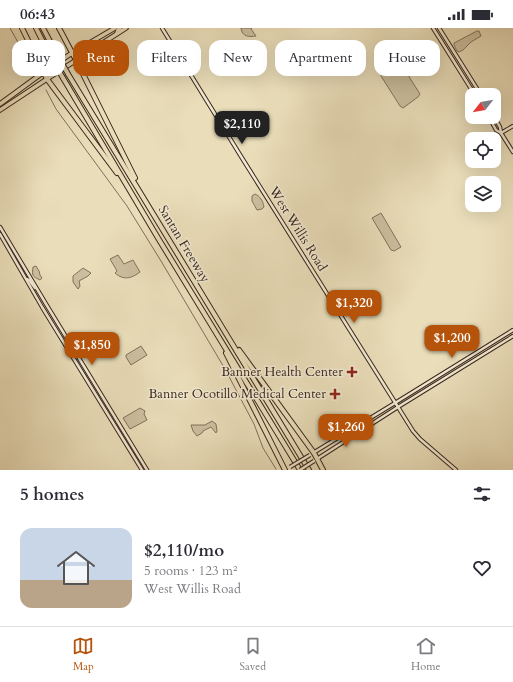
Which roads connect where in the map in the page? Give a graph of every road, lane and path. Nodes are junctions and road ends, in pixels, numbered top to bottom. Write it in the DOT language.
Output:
graph roads {
  1 [pos="22,28"];
  2 [pos="36,28"];
  3 [pos="43,28"];
  4 [pos="59,28"];
  5 [pos="115,28"];
  6 [pos="120,28"];
  7 [pos="126,28"];
  8 [pos="162,28"];
  9 [pos="433,28"];
  10 [pos="439,28"];
  11 [pos="117,33"];
  12 [pos="28,40"];
  13 [pos="106,40"];
  14 [pos="72,53"];
  15 [pos="65,58"];
  16 [pos="73,62"];
  17 [pos="38,76"];
  18 [pos="46,76"];
  19 [pos="84,76"];
  20 [pos="47,79"];
  21 [pos="472,88"];
  22 [pos="477,88"];
  23 [pos="0,104"];
  24 [pos="0,110"];
  25 [pos="492,124"];
  26 [pos="513,126"];
  27 [pos="499,132"];
  28 [pos="501,133"];
  29 [pos="513,152"];
  30 [pos="137,200"];
  31 [pos="147,204"];
  32 [pos="0,227"];
  33 [pos="0,234"];
  34 [pos="26,279"];
  35 [pos="36,289"];
  36 [pos="204,312"];
  37 [pos="218,320"];
  38 [pos="513,330"];
  39 [pos="513,336"];
  40 [pos="395,403"];
  41 [pos="398,407"];
  42 [pos="359,425"];
  43 [pos="349,438"];
  44 [pos="326,453"];
  45 [pos="312,454"];
  46 [pos="316,460"];
  47 [pos="142,470"];
  48 [pos="147,470"];
  49 [pos="285,470"];
  50 [pos="300,470"];
  51 [pos="309,470"];
  52 [pos="324,470"];
  53 [pos="456,470"];
  1 -- 12 [label="highway"];
  2 -- 30 [label="highway, Santan Freeway, bridge"];
  3 -- 31 [label="highway, Santan Freeway, bridge"];
  4 -- 14 [label="highway"];
  5 -- 14 [label="main road"];
  6 -- 11 [label="main road"];
  7 -- 11 [label="main road"];
  8 -- 40 [label="main road, West Willis Road"];
  9 -- 21 [label="main road"];
  10 -- 22 [label="main road"];
  11 -- 13 [label="main road"];
  14 -- 15 [label="main road"];
  16 -- 20 [label="main road"];
  17 -- 23 [label="main road"];
  18 -- 20 [label="highway"];
  19 -- 31 [label="highway"];
  20 -- 24 [label="main road"];
  20 -- 30 [label="highway"];
  25 -- 27 [label="main road"];
  26 -- 28 [label="main road"];
  28 -- 29 [label="main road"];
  30 -- 36 [label="highway, Santan Freeway"];
  31 -- 37 [label="highway, Santan Freeway"];
  32 -- 35 [label="main road"];
  33 -- 34 [label="main road"];
  34 -- 35 [label="main road"];
  34 -- 47 [label="main road"];
  35 -- 48 [label="main road"];
  36 -- 49 [label="highway"];
  36 -- 50 [label="highway, Santan Freeway"];
  37 -- 45 [label="highway"];
  37 -- 51 [label="highway, Santan Freeway"];
  38 -- 40 [label="main road"];
  39 -- 41 [label="main road"];
  40 -- 41 [label="main road, West Willis Road"];
  40 -- 42 [label="main road"];
  41 -- 43 [label="main road"];
  41 -- 53 [label="main road, West Willis Road"];
  42 -- 43 [label="main road"];
  42 -- 45 [label="main road"];
  43 -- 44 [label="main road"];
  44 -- 46 [label="main road"];
  44 -- 52 [label="main road"];
  45 -- 46 [label="highway"];
  45 -- 49 [label="main road, bridge"];
  46 -- 50 [label="main road, bridge"];
  46 -- 52 [label="highway"];
}
